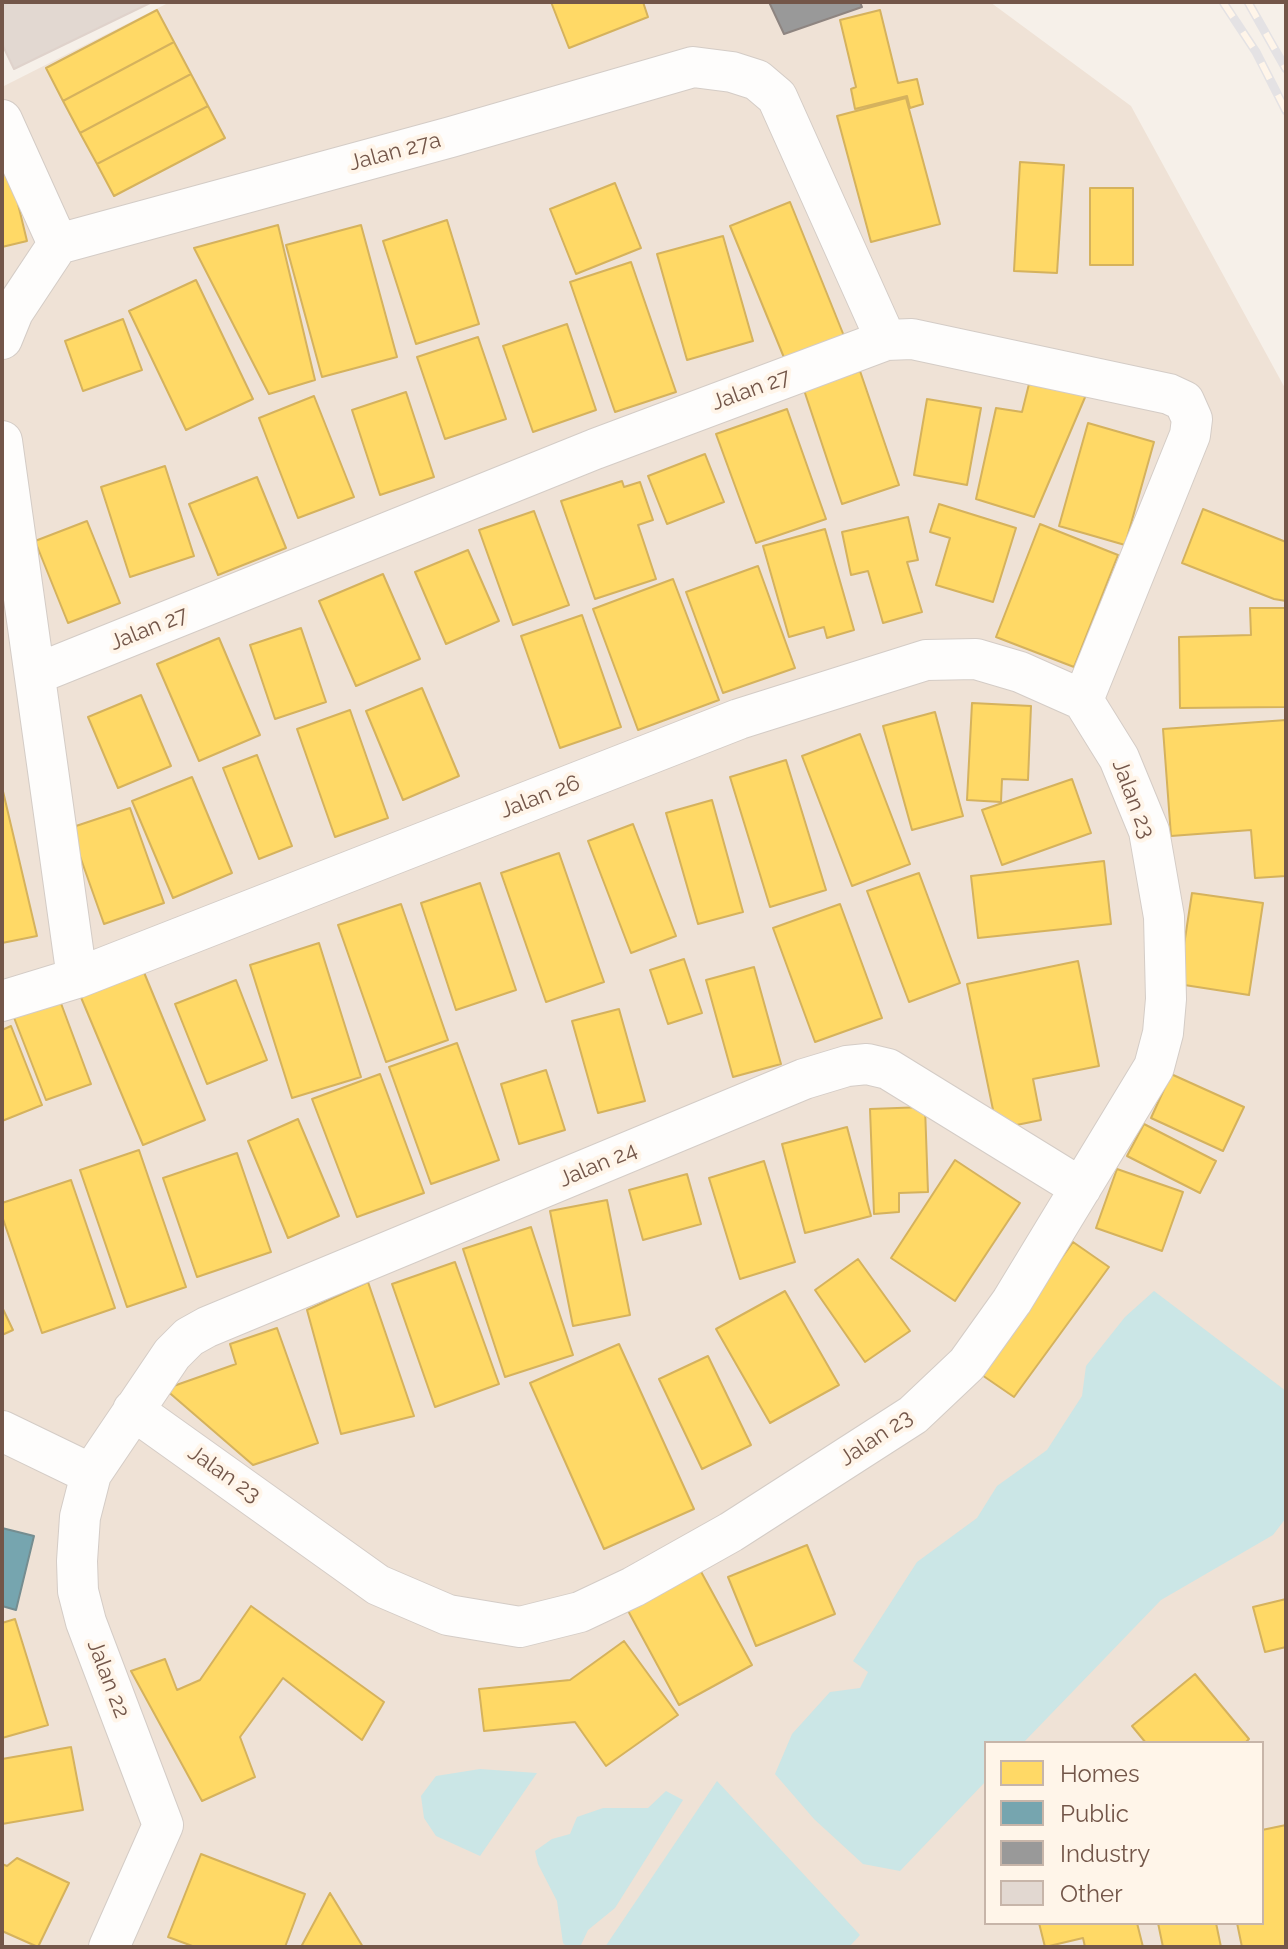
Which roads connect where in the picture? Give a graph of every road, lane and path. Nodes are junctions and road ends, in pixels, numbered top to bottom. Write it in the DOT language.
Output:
graph roads {
  1 [pos="2,120"];
  2 [pos="58,244"];
  3 [pos="2,339"];
  4 [pos="886,340"];
  5 [pos="2,441"];
  6 [pos="36,674"];
  7 [pos="1083,700"];
  8 [pos="77,978"];
  9 [pos="2,1001"];
  10 [pos="1081,1188"];
  11 [pos="133,1410"];
  12 [pos="2,1431"];
  13 [pos="91,1474"];
  14 [pos="109,1947"];
  1 -- 2 [label="street"];
  2 -- 3 [label="street"];
  2 -- 4 [label="street, Jalan 27a"];
  4 -- 6 [label="street, Jalan 27"];
  4 -- 7 [label="street, Jalan 27"];
  5 -- 6 [label="street"];
  6 -- 8 [label="street"];
  7 -- 8 [label="street, Jalan 26"];
  7 -- 10 [label="street, Jalan 23"];
  8 -- 9 [label="street, Jalan 26"];
  10 -- 11 [label="street, Jalan 24"];
  10 -- 11 [label="street, Jalan 23"];
  11 -- 13 [label="street, Jalan 22"];
  12 -- 13 [label="street"];
  13 -- 14 [label="street, Jalan 22"];
}
